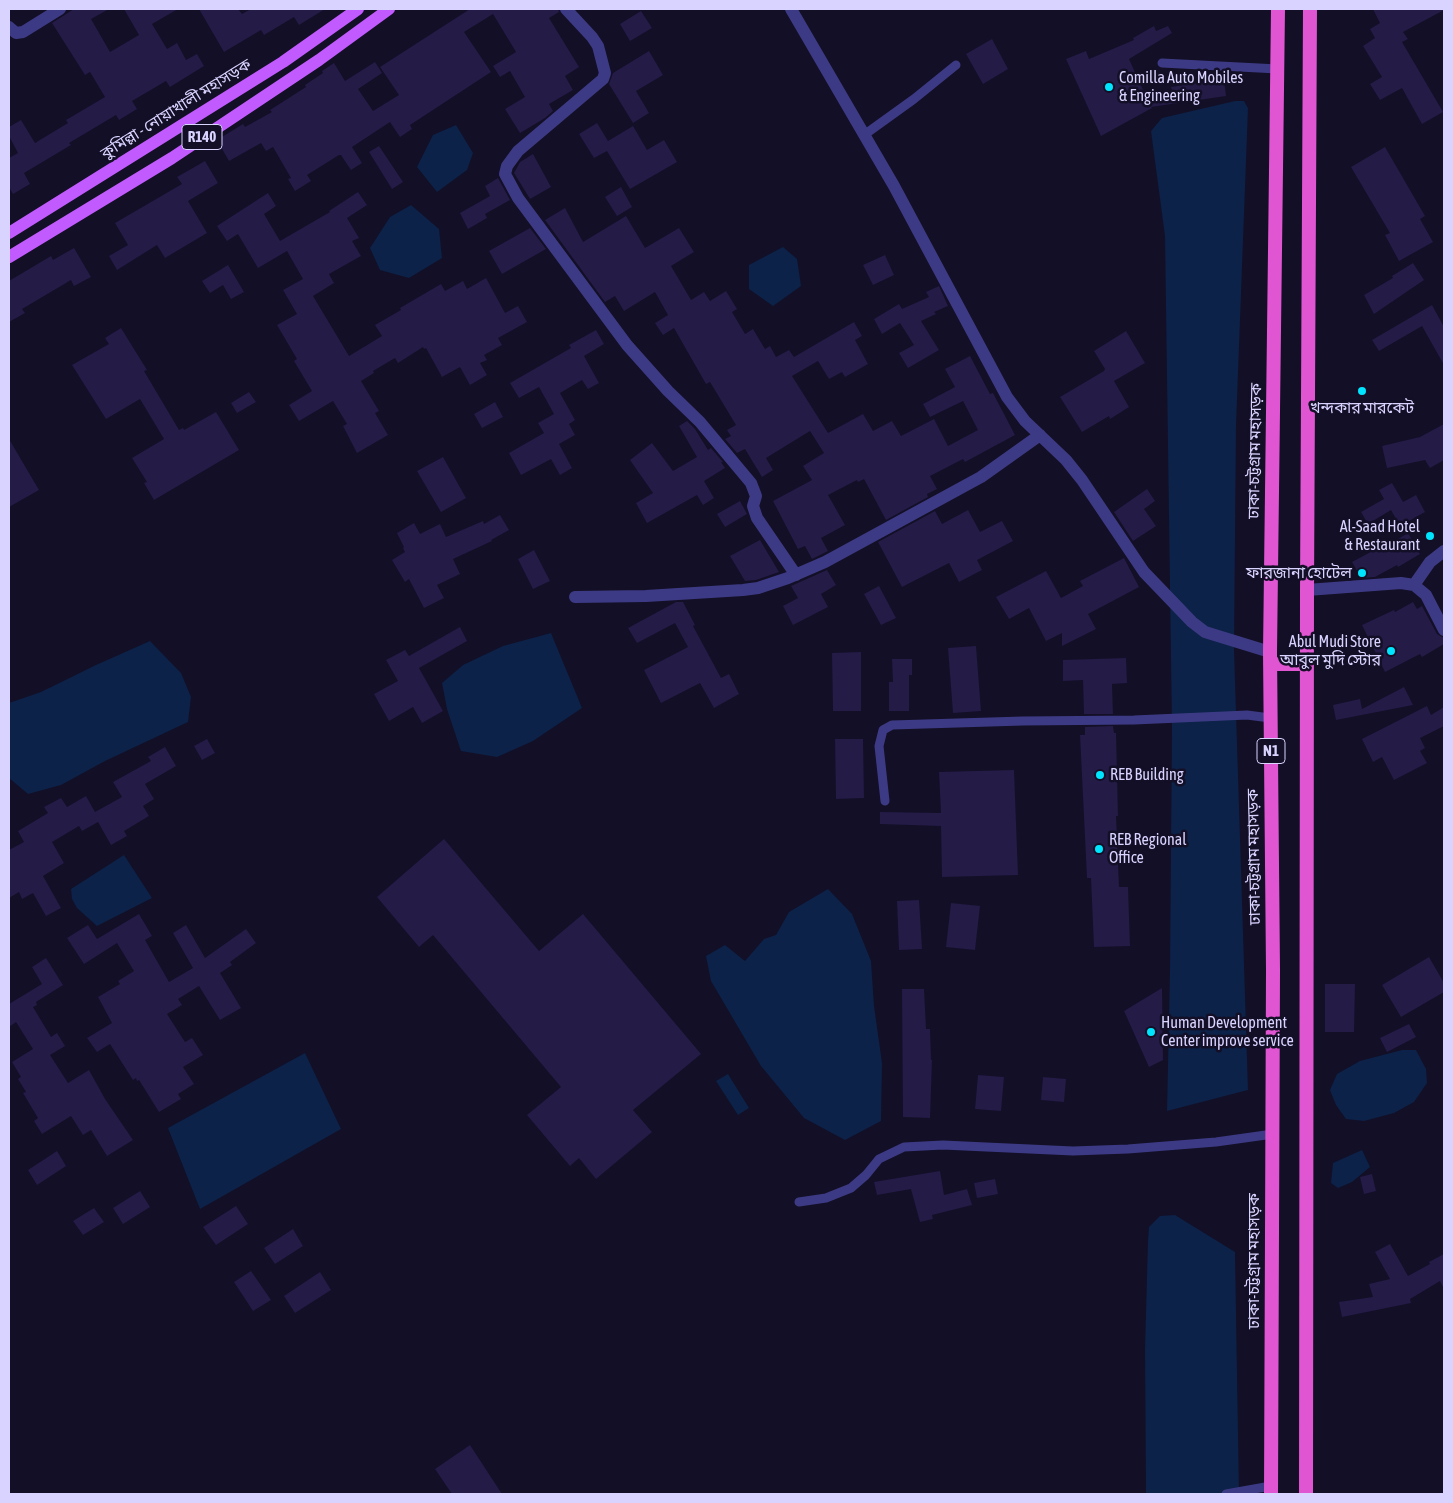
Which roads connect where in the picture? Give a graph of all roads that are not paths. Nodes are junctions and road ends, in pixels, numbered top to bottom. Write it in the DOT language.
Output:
graph roads {
  1 [pos="60,9"];
  2 [pos="358,9"];
  3 [pos="389,9"];
  4 [pos="566,9"];
  5 [pos="791,9"];
  6 [pos="1278,9"];
  7 [pos="1310,9"];
  8 [pos="9,27"];
  9 [pos="1162,63"];
  10 [pos="956,65"];
  11 [pos="1278,69"];
  12 [pos="864,135"];
  13 [pos="9,233"];
  14 [pos="9,257"];
  15 [pos="1040,435"];
  16 [pos="1444,551"];
  17 [pos="796,575"];
  18 [pos="1414,585"];
  19 [pos="1306,590"];
  20 [pos="575,597"];
  21 [pos="1444,630"];
  22 [pos="1270,658"];
  23 [pos="1306,664"];
  24 [pos="1270,718"];
  25 [pos="885,802"];
  26 [pos="1273,1134"];
  27 [pos="799,1202"];
  28 [pos="1271,1490"];
  29 [pos="1226,1494"];
  30 [pos="1306,1494"];
  1 -- 8 [label="street"];
  2 -- 13 [label="main road, কুমিল্লা - নোয়াখালী মহাসড়ক / R140"];
  3 -- 14 [label="main road, R140"];
  4 -- 17 [label="street"];
  5 -- 12 [label="street"];
  6 -- 11 [label="highway, ঢাকা-চট্টগ্রাম মহাসড়ক / N1"];
  7 -- 19 [label="highway, N1"];
  9 -- 11 [label="lane"];
  10 -- 12 [label="lane"];
  11 -- 22 [label="highway, ঢাকা-চট্টগ্রাম মহাসড়ক / N1"];
  12 -- 15 [label="street"];
  15 -- 17 [label="street"];
  15 -- 22 [label="street"];
  16 -- 18 [label="street"];
  17 -- 20 [label="street"];
  18 -- 19 [label="street"];
  18 -- 21 [label="street"];
  19 -- 23 [label="highway, N1"];
  22 -- 23 [label="highway"];
  22 -- 24 [label="highway, ঢাকা-চট্টগ্রাম মহাসড়ক / N1"];
  23 -- 30 [label="highway, N1"];
  24 -- 25 [label="lane"];
  24 -- 26 [label="highway, ঢাকা-চট্টগ্রাম মহাসড়ক / N1"];
  26 -- 27 [label="lane"];
  26 -- 28 [label="highway, ঢাকা-চট্টগ্রাম মহাসড়ক / N1"];
  28 -- 29 [label="lane"];
}
